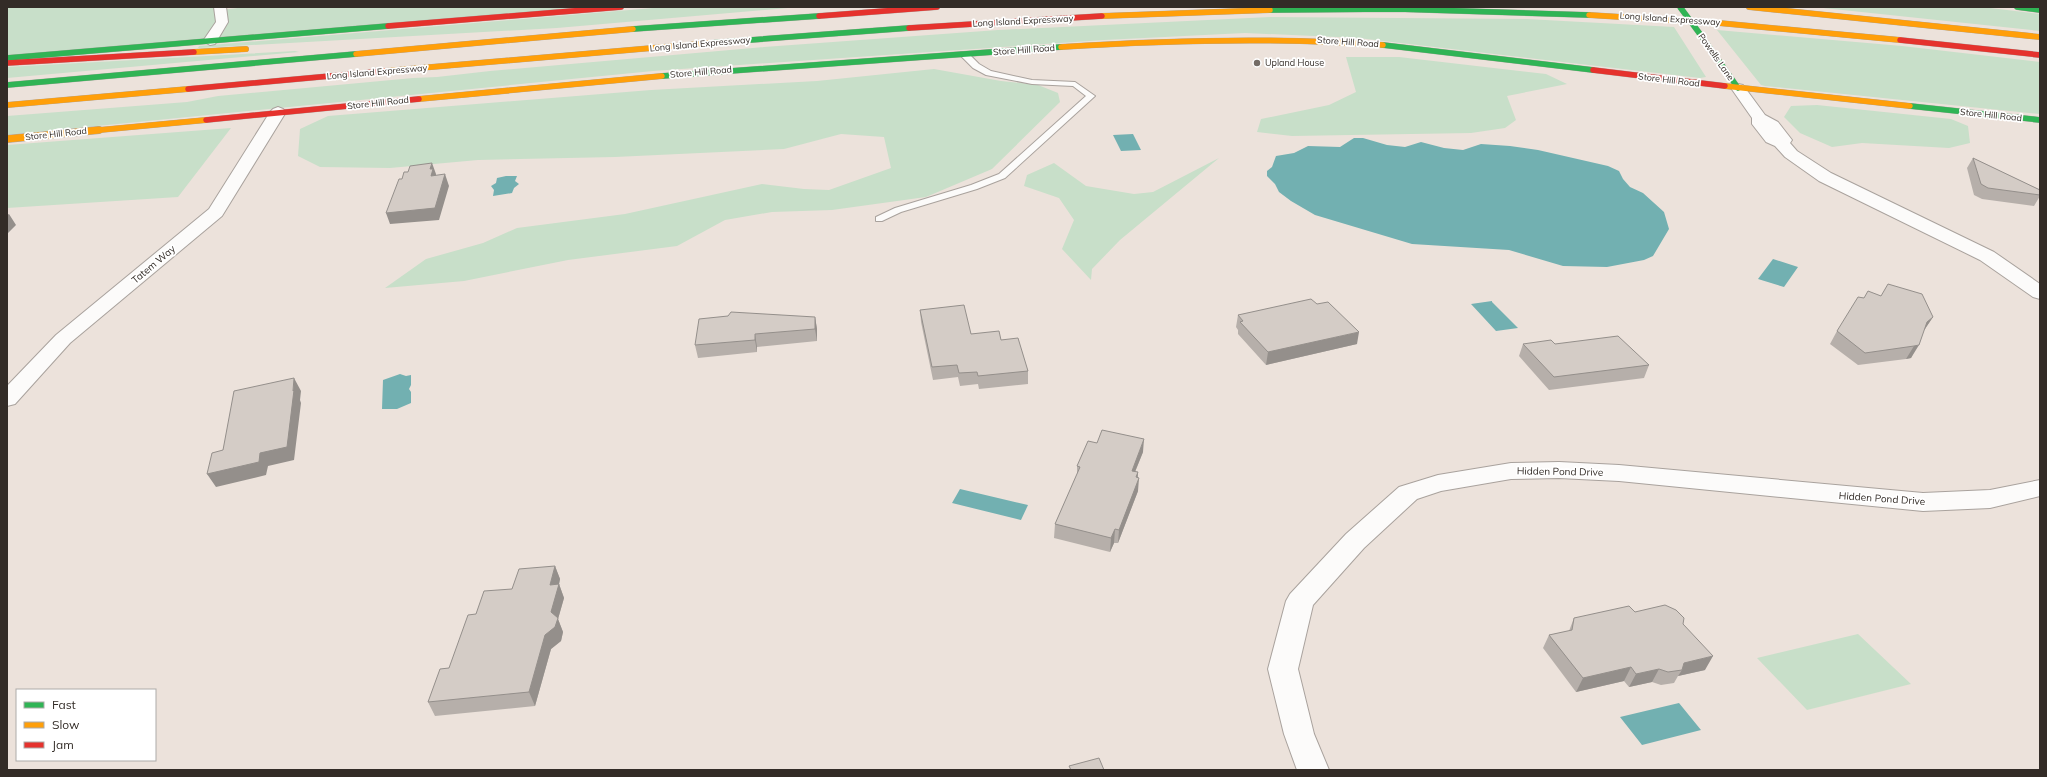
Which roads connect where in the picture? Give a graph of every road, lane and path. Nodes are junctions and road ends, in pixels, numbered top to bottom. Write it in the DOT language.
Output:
graph roads {
  1 [pos="220,7"];
  2 [pos="621,7"];
  3 [pos="937,7"];
  4 [pos="1680,7"];
  5 [pos="1749,7"];
  6 [pos="2016,7"];
  7 [pos="564,9"];
  8 [pos="2040,10"];
  9 [pos="788,18"];
  10 [pos="2040,37"];
  11 [pos="210,41"];
  12 [pos="394,41"];
  13 [pos="259,48"];
  14 [pos="964,54"];
  15 [pos="2040,55"];
  16 [pos="7,58"];
  17 [pos="7,63"];
  18 [pos="7,85"];
  19 [pos="1738,88"];
  20 [pos="7,105"];
  21 [pos="278,112"];
  22 [pos="2040,120"];
  23 [pos="7,139"];
  24 [pos="879,219"];
  25 [pos="2040,293"];
  26 [pos="7,399"];
  27 [pos="2040,488"];
  28 [pos="1313,770"];
  1 -- 11 [label="street"];
  2 -- 7 [label="main road"];
  3 -- 9 [label="main road, Long Island Expressway"];
  4 -- 19 [label="main road, Powells Lane, bridge"];
  5 -- 10 [label="main road"];
  6 -- 8 [label="main road"];
  7 -- 11 [label="main road"];
  9 -- 12 [label="main road"];
  9 -- 18 [label="main road, Long Island Expressway"];
  11 -- 16 [label="main road"];
  13 -- 17 [label="main road"];
  14 -- 19 [label="main road, Store Hill Road"];
  14 -- 21 [label="main road, Store Hill Road"];
  14 -- 24 [label="lane"];
  15 -- 20 [label="main road, Long Island Expressway"];
  19 -- 22 [label="main road, Store Hill Road"];
  19 -- 25 [label="street"];
  21 -- 23 [label="main road, Store Hill Road"];
  21 -- 26 [label="street, Tatem Way"];
  27 -- 28 [label="street, Hidden Pond Drive"];
}
